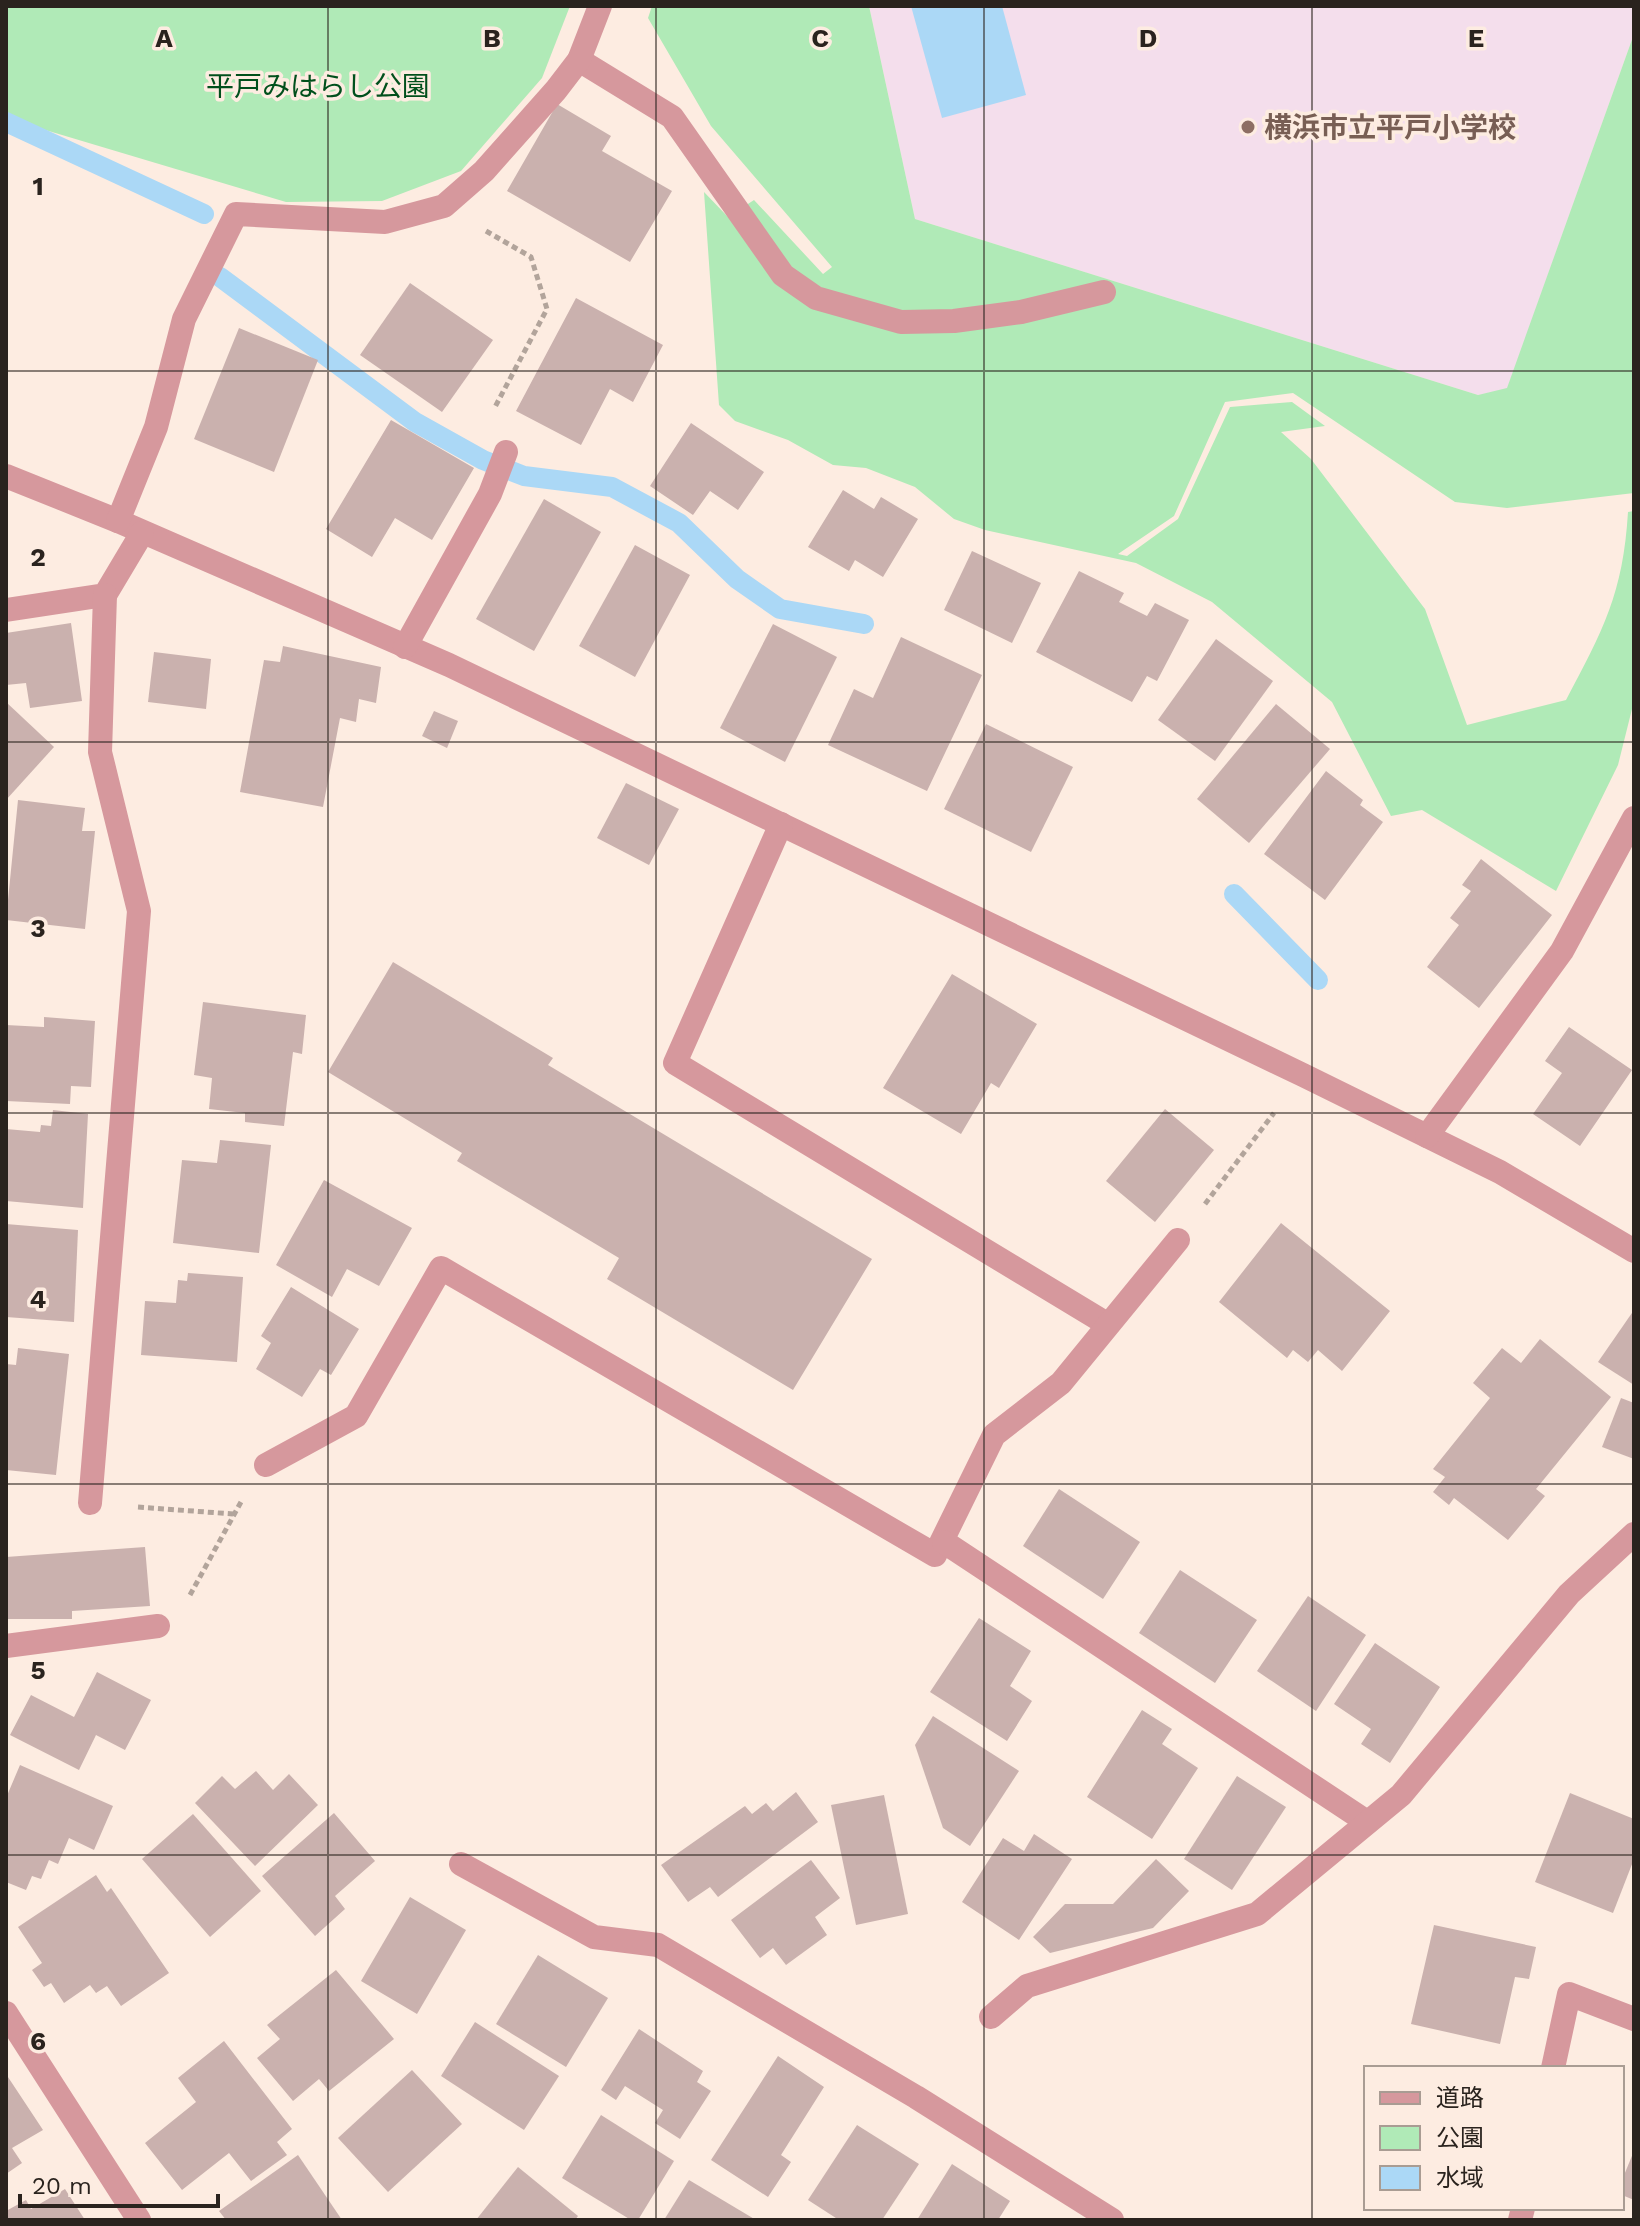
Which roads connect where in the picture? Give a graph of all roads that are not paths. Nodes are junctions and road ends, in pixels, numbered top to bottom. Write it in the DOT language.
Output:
graph roads {
  1 [pos="600,6"];
  2 [pos="579,60"];
  3 [pos="1104,292"];
  4 [pos="506,452"];
  5 [pos="6,476"];
  6 [pos="118,521"];
  7 [pos="142,533"];
  8 [pos="105,595"];
  9 [pos="6,610"];
  10 [pos="405,647"];
  11 [pos="1634,818"];
  12 [pos="781,824"];
  13 [pos="1427,1136"];
  14 [pos="1178,1240"];
  15 [pos="1634,1251"];
  16 [pos="1107,1324"];
  17 [pos="266,1465"];
  18 [pos="90,1503"];
  19 [pos="1634,1534"];
  20 [pos="944,1542"];
  21 [pos="158,1626"];
  22 [pos="6,1646"];
  23 [pos="1367,1822"];
  24 [pos="461,1864"];
  25 [pos="6,2013"];
  26 [pos="991,2017"];
  27 [pos="1634,2019"];
  28 [pos="1553,2066"];
  29 [pos="139,2220"];
  30 [pos="1112,2220"];
  1 -- 2 [label="street"];
  2 -- 3 [label="street"];
  2 -- 6 [label="street"];
  4 -- 10 [label="street"];
  5 -- 6 [label="street"];
  6 -- 7 [label="street"];
  7 -- 8 [label="street"];
  7 -- 10 [label="street"];
  8 -- 9 [label="street"];
  8 -- 18 [label="street"];
  10 -- 12 [label="street"];
  11 -- 13 [label="street"];
  12 -- 13 [label="street"];
  12 -- 16 [label="street"];
  13 -- 15 [label="street"];
  14 -- 16 [label="street"];
  16 -- 20 [label="street"];
  17 -- 20 [label="street"];
  19 -- 23 [label="street"];
  20 -- 23 [label="street"];
  21 -- 22 [label="street"];
  23 -- 26 [label="street"];
  24 -- 30 [label="street"];
  25 -- 29 [label="street"];
  27 -- 28 [label="street"];
}
